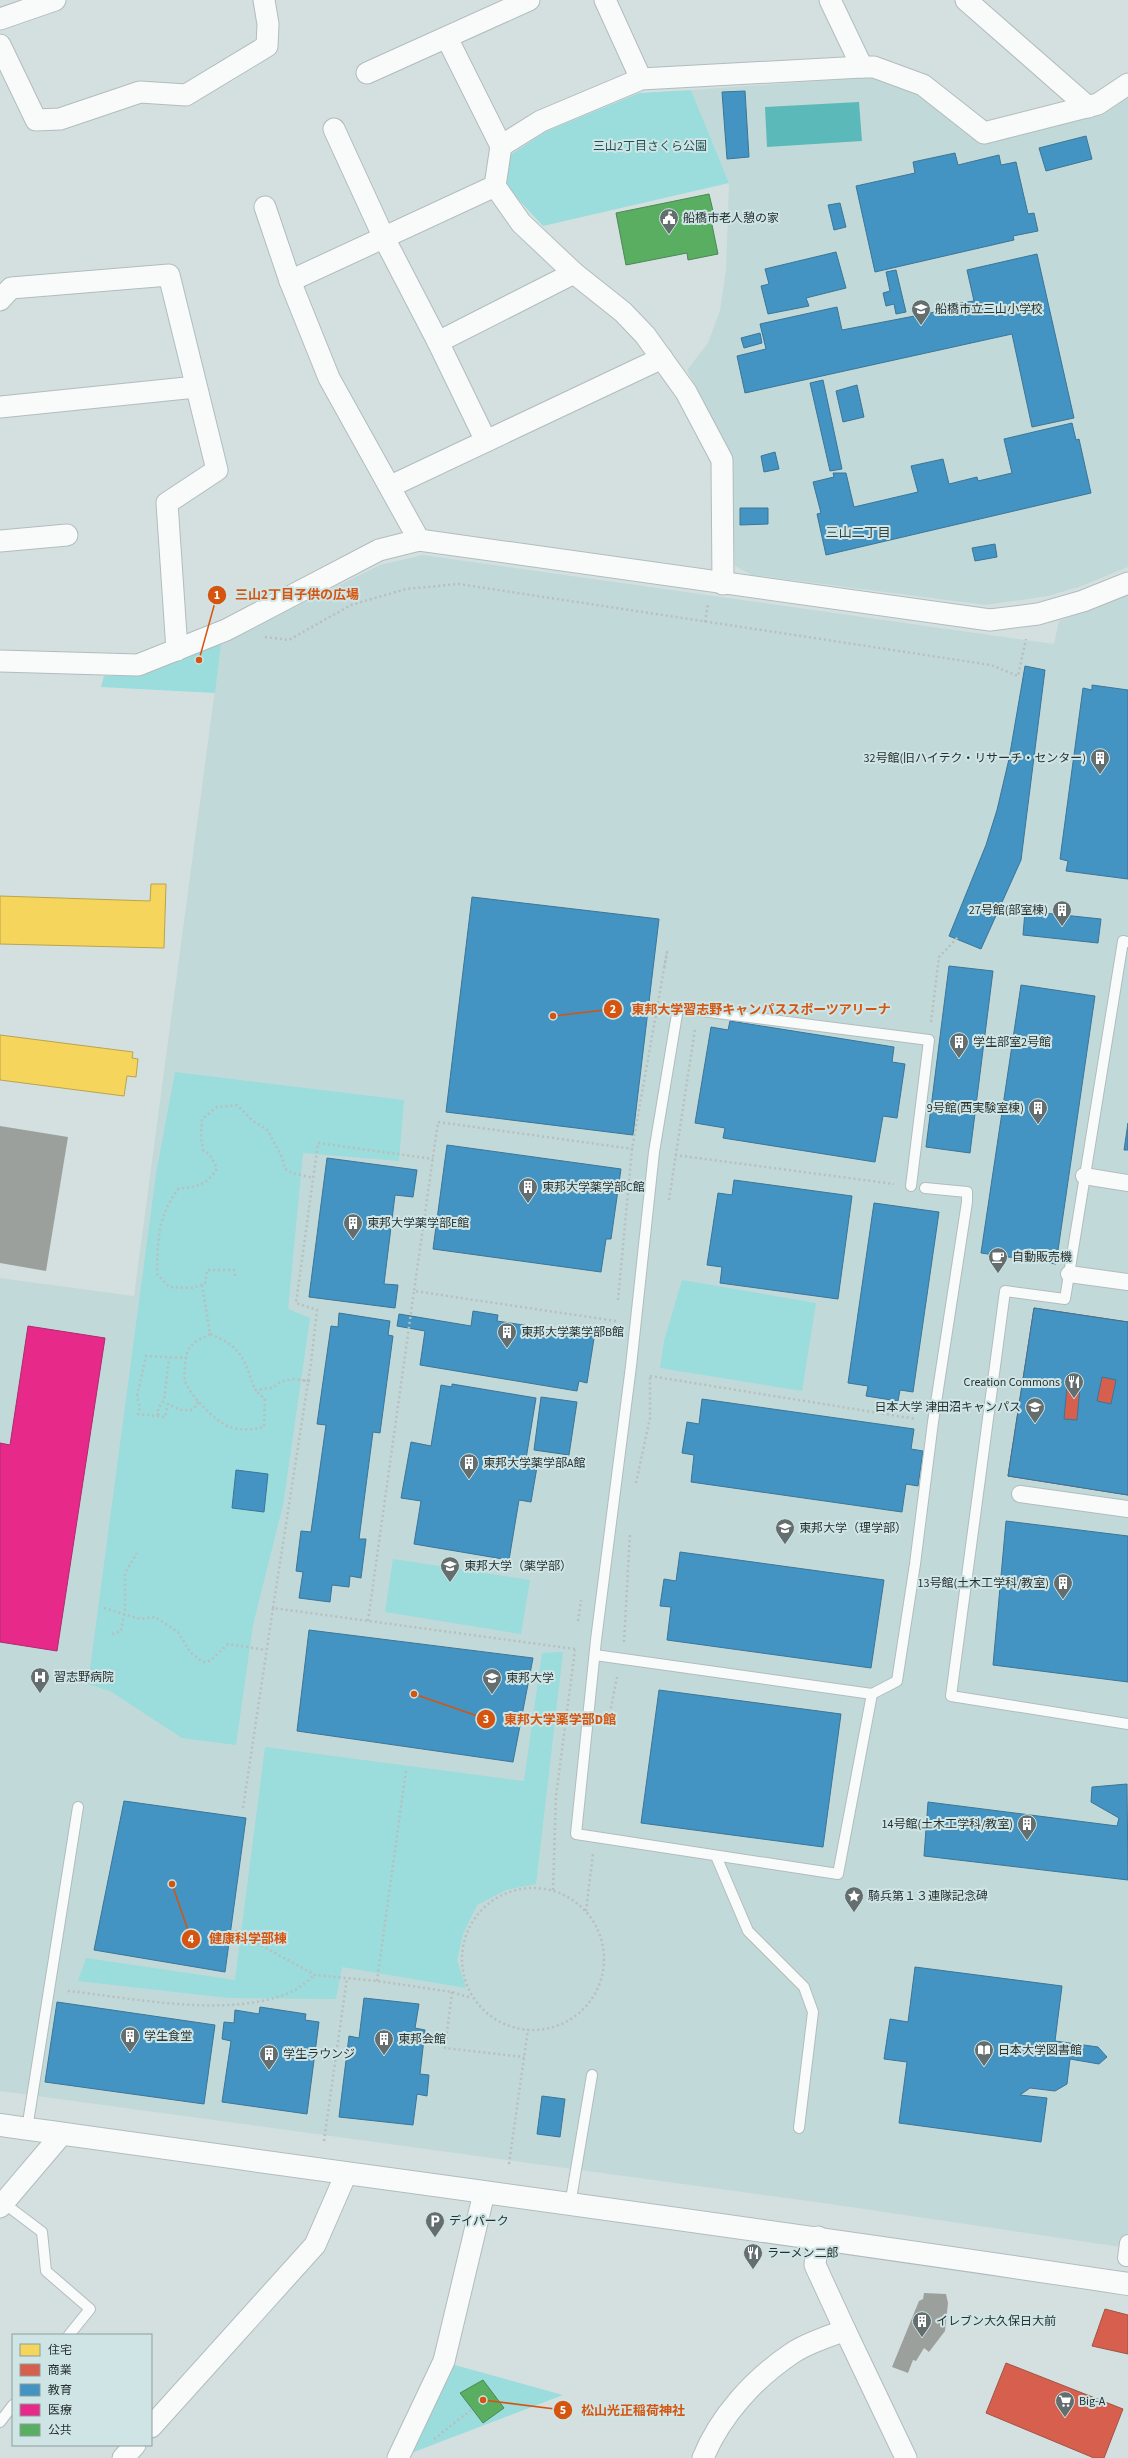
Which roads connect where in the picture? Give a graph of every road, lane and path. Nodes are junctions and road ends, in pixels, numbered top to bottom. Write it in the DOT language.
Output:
graph roads {
  1 [pos="56,0"];
  2 [pos="264,0"];
  3 [pos="528,0"];
  4 [pos="605,0"];
  5 [pos="830,0"];
  6 [pos="966,0"];
  7 [pos="0,19"];
  8 [pos="447,38"];
  9 [pos="0,45"];
  10 [pos="862,67"];
  11 [pos="367,72"];
  12 [pos="641,79"];
  13 [pos="1128,84"];
  14 [pos="1088,107"];
  15 [pos="334,129"];
  16 [pos="502,146"];
  17 [pos="495,186"];
  18 [pos="265,206"];
  19 [pos="384,238"];
  20 [pos="574,273"];
  21 [pos="290,281"];
  22 [pos="0,300"];
  23 [pos="438,342"];
  24 [pos="662,358"];
  25 [pos="196,387"];
  26 [pos="0,408"];
  27 [pos="486,441"];
  28 [pos="391,486"];
  29 [pos="67,535"];
  30 [pos="419,540"];
  31 [pos="0,541"];
  32 [pos="1128,583"];
  33 [pos="722,584"];
  34 [pos="708,603"];
  35 [pos="705,622"];
  36 [pos="1027,633"];
  37 [pos="262,637"];
  38 [pos="177,650"];
  39 [pos="0,661"];
  40 [pos="959,936"];
  41 [pos="1128,942"];
  42 [pos="698,1011"];
  43 [pos="929,1040"];
  44 [pos="654,1152"];
  45 [pos="433,1159"];
  46 [pos="1084,1176"];
  47 [pos="313,1178"];
  48 [pos="1128,1183"];
  49 [pos="911,1186"];
  50 [pos="925,1188"];
  51 [pos="668,1204"];
  52 [pos="1069,1274"];
  53 [pos="235,1276"];
  54 [pos="1128,1282"];
  55 [pos="202,1285"];
  56 [pos="414,1291"];
  57 [pos="616,1321"];
  58 [pos="210,1334"];
  59 [pos="169,1358"];
  60 [pos="187,1358"];
  61 [pos="650,1368"];
  62 [pos="650,1376"];
  63 [pos="309,1381"];
  64 [pos="255,1390"];
  65 [pos="198,1400"];
  66 [pos="158,1417"];
  67 [pos="933,1422"];
  68 [pos="634,1491"];
  69 [pos="1020,1494"];
  70 [pos="1128,1509"];
  71 [pos="630,1529"];
  72 [pos="137,1553"];
  73 [pos="104,1608"];
  74 [pos="273,1608"];
  75 [pos="368,1621"];
  76 [pos="112,1634"];
  77 [pos="624,1646"];
  78 [pos="266,1650"];
  79 [pos="575,1650"];
  80 [pos="595,1655"];
  81 [pos="619,1669"];
  82 [pos="872,1694"];
  83 [pos="1128,1724"];
  84 [pos="606,1728"];
  85 [pos="406,1770"];
  86 [pos="78,1807"];
  87 [pos="243,1808"];
  88 [pos="594,1846"];
  89 [pos="716,1856"];
  90 [pos="586,1911"];
  91 [pos="235,1931"];
  92 [pos="315,1975"];
  93 [pos="347,1978"];
  94 [pos="377,1981"];
  95 [pos="68,1991"];
  96 [pos="452,1992"];
  97 [pos="471,1998"];
  98 [pos="528,2029"];
  99 [pos="524,2057"];
  100 [pos="592,2075"];
  101 [pos="0,2125"];
  102 [pos="799,2128"];
  103 [pos="27,2129"];
  104 [pos="62,2134"];
  105 [pos="324,2141"];
  106 [pos="509,2164"];
  107 [pos="346,2174"];
  108 [pos="484,2194"];
  109 [pos="2,2205"];
  110 [pos="570,2205"];
  111 [pos="818,2237"];
  112 [pos="1128,2284"];
  113 [pos="844,2330"];
  114 [pos="70,2334"];
  115 [pos="12,2406"];
  116 [pos="472,2409"];
  117 [pos="0,2422"];
  118 [pos="152,2426"];
  119 [pos="429,2443"];
  120 [pos="133,2446"];
  121 [pos="123,2458"];
  122 [pos="398,2458"];
  123 [pos="703,2458"];
  124 [pos="906,2458"];
  1 -- 7 [label="street"];
  2 -- 9 [label="street"];
  3 -- 8 [label="street"];
  4 -- 12 [label="street"];
  5 -- 10 [label="street"];
  6 -- 14 [label="street"];
  8 -- 11 [label="street"];
  8 -- 16 [label="street"];
  10 -- 12 [label="street"];
  10 -- 14 [label="street"];
  12 -- 16 [label="street"];
  13 -- 14 [label="street"];
  15 -- 19 [label="street"];
  16 -- 17 [label="street"];
  17 -- 19 [label="street"];
  17 -- 20 [label="street"];
  18 -- 21 [label="street"];
  19 -- 21 [label="street"];
  19 -- 23 [label="street"];
  20 -- 23 [label="street"];
  20 -- 24 [label="street"];
  21 -- 28 [label="street"];
  22 -- 25 [label="street"];
  23 -- 27 [label="street"];
  24 -- 27 [label="street"];
  24 -- 33 [label="street"];
  25 -- 26 [label="street"];
  25 -- 38 [label="street"];
  27 -- 28 [label="street"];
  28 -- 30 [label="street"];
  29 -- 31 [label="street"];
  30 -- 33 [label="street"];
  30 -- 38 [label="street"];
  32 -- 33 [label="street"];
  34 -- 35 [label="path"];
  35 -- 36 [label="path"];
  35 -- 37 [label="path"];
  38 -- 39 [label="street"];
  40 -- 43 [label="path"];
  41 -- 46 [label="lane"];
  42 -- 43 [label="lane"];
  42 -- 44 [label="lane"];
  42 -- 51 [label="path"];
  43 -- 49 [label="lane"];
  44 -- 45 [label="path"];
  44 -- 49 [label="path"];
  44 -- 80 [label="lane"];
  45 -- 47 [label="path"];
  45 -- 56 [label="path"];
  46 -- 48 [label="street"];
  46 -- 52 [label="lane"];
  47 -- 55 [label="path"];
  47 -- 63 [label="path"];
  50 -- 67 [label="lane"];
  52 -- 54 [label="street"];
  52 -- 83 [label="lane"];
  53 -- 55 [label="path"];
  55 -- 58 [label="path"];
  56 -- 57 [label="path"];
  56 -- 75 [label="path"];
  58 -- 60 [label="path"];
  58 -- 64 [label="path"];
  59 -- 60 [label="path"];
  59 -- 66 [label="path"];
  59 -- 66 [label="path"];
  60 -- 65 [label="path"];
  61 -- 62 [label="path"];
  62 -- 67 [label="path"];
  62 -- 68 [label="path"];
  63 -- 64 [label="path"];
  63 -- 74 [label="path"];
  64 -- 65 [label="path"];
  65 -- 66 [label="path"];
  67 -- 82 [label="lane"];
  69 -- 70 [label="street"];
  71 -- 77 [label="path"];
  72 -- 76 [label="path"];
  73 -- 78 [label="path"];
  74 -- 75 [label="path"];
  74 -- 78 [label="path"];
  75 -- 79 [label="path"];
  78 -- 87 [label="path"];
  80 -- 82 [label="lane"];
  80 -- 89 [label="lane"];
  81 -- 84 [label="path"];
  82 -- 89 [label="lane"];
  85 -- 94 [label="path"];
  86 -- 103 [label="lane"];
  88 -- 90 [label="path"];
  89 -- 102 [label="lane"];
  90 -- 97 [label="path"];
  90 -- 98 [label="path"];
  91 -- 92 [label="path"];
  92 -- 93 [label="path"];
  92 -- 95 [label="path"];
  93 -- 94 [label="path"];
  93 -- 105 [label="path"];
  94 -- 96 [label="path"];
  96 -- 97 [label="path"];
  96 -- 99 [label="path"];
  97 -- 98 [label="path"];
  98 -- 99 [label="path"];
  99 -- 106 [label="path"];
  100 -- 110 [label="lane"];
  101 -- 103 [label="street"];
  103 -- 104 [label="street"];
  104 -- 107 [label="street"];
  104 -- 109 [label="street"];
  107 -- 108 [label="street"];
  107 -- 118 [label="street"];
  108 -- 110 [label="street"];
  108 -- 122 [label="street"];
  109 -- 114 [label="lane"];
  110 -- 111 [label="street"];
  111 -- 112 [label="street"];
  111 -- 113 [label="street"];
  113 -- 123 [label="street"];
  113 -- 124 [label="street"];
  115 -- 117 [label="lane"];
  116 -- 119 [label="path"];
  120 -- 121 [label="street"];
}
